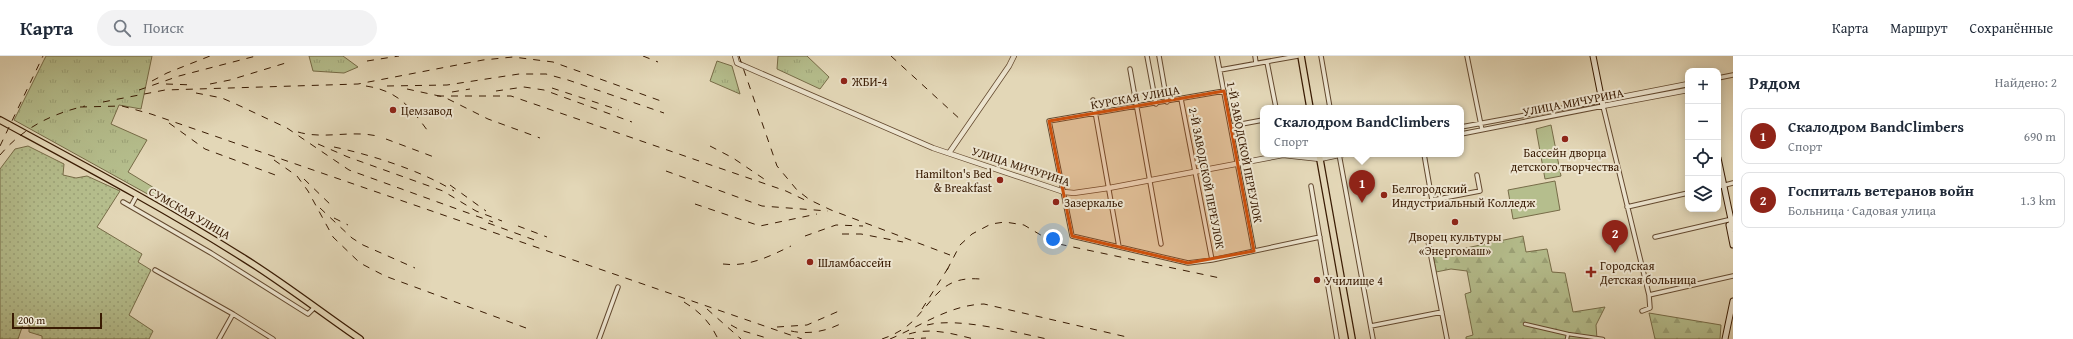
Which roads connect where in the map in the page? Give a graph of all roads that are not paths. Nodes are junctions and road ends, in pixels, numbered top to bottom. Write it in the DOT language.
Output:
graph roads {
  1 [pos="735,56"];
  2 [pos="1014,56"];
  3 [pos="1147,56"];
  4 [pos="1159,56"];
  5 [pos="1217,56"];
  6 [pos="1255,56"];
  7 [pos="1299,56"];
  8 [pos="1321,56"];
  9 [pos="1467,56"];
  10 [pos="1593,56"];
  11 [pos="1267,62"];
  12 [pos="1256,63"];
  13 [pos="1130,69"];
  14 [pos="1220,70"];
  15 [pos="1733,75"];
  16 [pos="1721,77"];
  17 [pos="1685,85"];
  18 [pos="1224,91"];
  19 [pos="1685,91"];
  20 [pos="1181,99"];
  21 [pos="1092,100"];
  22 [pos="1601,100"];
  23 [pos="1167,102"];
  24 [pos="1156,104"];
  25 [pos="1275,105"];
  26 [pos="1309,105"];
  27 [pos="1329,105"];
  28 [pos="1603,106"];
  29 [pos="1136,107"];
  30 [pos="1095,114"];
  31 [pos="0,120"];
  32 [pos="1260,121"];
  33 [pos="1481,123"];
  34 [pos="1231,126"];
  35 [pos="1464,126"];
  36 [pos="1482,130"];
  37 [pos="1464,133"];
  38 [pos="949,153"];
  39 [pos="1271,157"];
  40 [pos="1319,157"];
  41 [pos="1339,157"];
  42 [pos="1424,157"];
  43 [pos="1238,164"];
  44 [pos="1195,172"];
  45 [pos="1476,175"];
  46 [pos="1150,180"];
  47 [pos="1733,184"];
  48 [pos="1311,186"];
  49 [pos="1721,186"];
  50 [pos="1109,188"];
  51 [pos="1064,192"];
  52 [pos="137,195"];
  53 [pos="1685,195"];
  54 [pos="123,202"];
  55 [pos="131,206"];
  56 [pos="1627,207"];
  57 [pos="1728,220"];
  58 [pos="1733,229"];
  59 [pos="1655,236"];
  60 [pos="1320,237"];
  61 [pos="1428,241"];
  62 [pos="1162,244"];
  63 [pos="1733,245"];
  64 [pos="1119,247"];
  65 [pos="1254,251"];
  66 [pos="1212,260"];
  67 [pos="155,270"];
  68 [pos="1733,276"];
  69 [pos="618,287"];
  70 [pos="1648,295"];
  71 [pos="1733,301"];
  72 [pos="315,307"];
  73 [pos="1642,311"];
  74 [pos="1442,312"];
  75 [pos="233,314"];
  76 [pos="1525,324"];
  77 [pos="1371,326"];
  78 [pos="1568,334"];
  79 [pos="219,339"];
  80 [pos="273,339"];
  81 [pos="360,339"];
  82 [pos="599,339"];
  83 [pos="1337,339"];
  84 [pos="1352,339"];
  85 [pos="1373,339"];
  86 [pos="1447,339"];
  87 [pos="1567,339"];
  88 [pos="1602,339"];
  89 [pos="1725,339"];
  1 -- 38 [label="street, УЛИЦА МИЧУРИНА"];
  2 -- 38 [label="street"];
  3 -- 24 [label="street"];
  4 -- 23 [label="street"];
  5 -- 14 [label="street, 1-Й ЗАВОДСКОЙ ПЕРЕУЛОК"];
  6 -- 12 [label="street"];
  7 -- 11 [label="street"];
  7 -- 26 [label="main road"];
  8 -- 27 [label="street"];
  9 -- 33 [label="street"];
  10 -- 22 [label="main road"];
  11 -- 12 [label="street"];
  11 -- 25 [label="street"];
  12 -- 14 [label="street"];
  13 -- 29 [label="street"];
  14 -- 18 [label="street, 1-Й ЗАВОДСКОЙ ПЕРЕУЛОК"];
  15 -- 16 [label="street"];
  17 -- 22 [label="street, УЛИЦА МИЧУРИНА"];
  18 -- 20 [label="street, КУРСКАЯ УЛИЦА"];
  18 -- 34 [label="street, 1-Й ЗАВОДСКОЙ ПЕРЕУЛОК"];
  19 -- 28 [label="street, УЛИЦА МИЧУРИНА"];
  20 -- 23 [label="street, КУРСКАЯ УЛИЦА"];
  20 -- 44 [label="street, 2-Й ЗАВОДСКОЙ ПЕРЕУЛОК"];
  21 -- 30 [label="street"];
  22 -- 28 [label="main road"];
  22 -- 33 [label="street, УЛИЦА МИЧУРИНА"];
  23 -- 24 [label="street, КУРСКАЯ УЛИЦА"];
  24 -- 29 [label="street, КУРСКАЯ УЛИЦА"];
  28 -- 36 [label="street, УЛИЦА МИЧУРИНА"];
  28 -- 56 [label="street"];
  29 -- 30 [label="street, КУРСКАЯ УЛИЦА"];
  29 -- 46 [label="street"];
  30 -- 50 [label="street"];
  30 -- 51 [label="street, КУРСКАЯ УЛИЦА"];
  31 -- 52 [label="main road, СУМСКАЯ УЛИЦА"];
  32 -- 34 [label="street"];
  33 -- 35 [label="street, УЛИЦА МИЧУРИНА"];
  33 -- 36 [label="street"];
  34 -- 43 [label="street, 1-Й ЗАВОДСКОЙ ПЕРЕУЛОК"];
  36 -- 37 [label="street, УЛИЦА МИЧУРИНА"];
  38 -- 51 [label="street, УЛИЦА МИЧУРИНА"];
  39 -- 43 [label="street, УЛИЦА МИЧУРИНА"];
  40 -- 84 [label="main road"];
  41 -- 77 [label="street"];
  42 -- 45 [label="street"];
  43 -- 44 [label="street, УЛИЦА МИЧУРИНА"];
  43 -- 65 [label="street, 1-Й ЗАВОДСКОЙ ПЕРЕУЛОК"];
  44 -- 46 [label="street, УЛИЦА МИЧУРИНА"];
  44 -- 66 [label="street, 2-Й ЗАВОДСКОЙ ПЕРЕУЛОК"];
  46 -- 50 [label="street, УЛИЦА МИЧУРИНА"];
  46 -- 62 [label="street"];
  47 -- 49 [label="street"];
  48 -- 60 [label="street"];
  49 -- 57 [label="main road"];
  49 -- 58 [label="main road"];
  50 -- 51 [label="street, УЛИЦА МИЧУРИНА"];
  50 -- 64 [label="street"];
  51 -- 64 [label="street"];
  52 -- 55 [label="street"];
  52 -- 72 [label="main road, СУМСКАЯ УЛИЦА"];
  53 -- 56 [label="street"];
  54 -- 55 [label="street"];
  55 -- 72 [label="street"];
  56 -- 70 [label="street"];
  57 -- 59 [label="street"];
  57 -- 63 [label="main road"];
  60 -- 65 [label="street"];
  60 -- 83 [label="street"];
  61 -- 74 [label="street"];
  64 -- 66 [label="street"];
  65 -- 66 [label="street"];
  67 -- 75 [label="street"];
  68 -- 70 [label="street"];
  69 -- 82 [label="street"];
  70 -- 73 [label="street"];
  71 -- 89 [label="main road"];
  72 -- 81 [label="main road, СУМСКАЯ УЛИЦА"];
  74 -- 77 [label="street"];
  74 -- 86 [label="street"];
  75 -- 79 [label="street"];
  75 -- 80 [label="street"];
  76 -- 78 [label="street"];
  77 -- 85 [label="street"];
  78 -- 87 [label="street"];
  78 -- 88 [label="street"];
}
